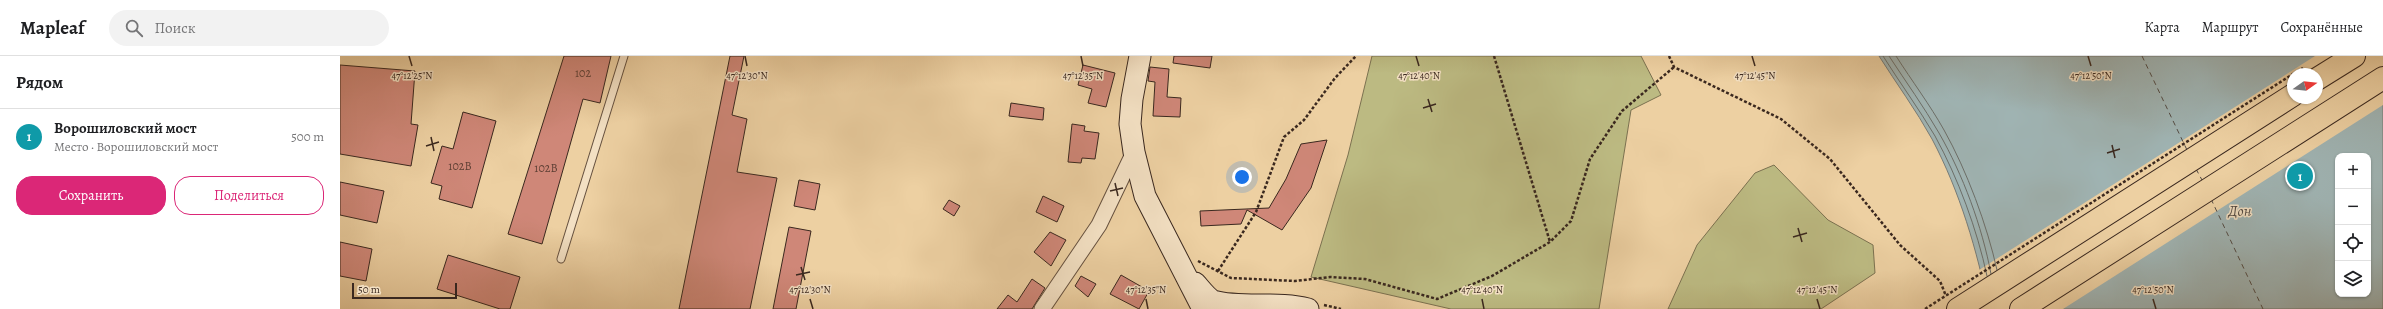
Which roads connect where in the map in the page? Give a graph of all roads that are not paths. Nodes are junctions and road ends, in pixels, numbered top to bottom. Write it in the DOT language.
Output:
graph roads {
  1 [pos="624,56"];
  2 [pos="1140,56"];
  3 [pos="2354,56"];
  4 [pos="2323,76"];
  5 [pos="2383,78"];
  6 [pos="2287,99"];
  7 [pos="1134,152"];
  8 [pos="561,259"];
  9 [pos="1190,266"];
  10 [pos="1953,306"];
  11 [pos="1042,309"];
  12 [pos="1203,309"];
  13 [pos="1308,309"];
  14 [pos="2021,309"];
  1 -- 8 [label="lane"];
  2 -- 7 [label="main road"];
  3 -- 4 [label="main road"];
  5 -- 14 [label="main road"];
  6 -- 10 [label="main road"];
  7 -- 9 [label="main road"];
  7 -- 11 [label="street"];
  9 -- 12 [label="main road"];
  9 -- 13 [label="main road"];
}
